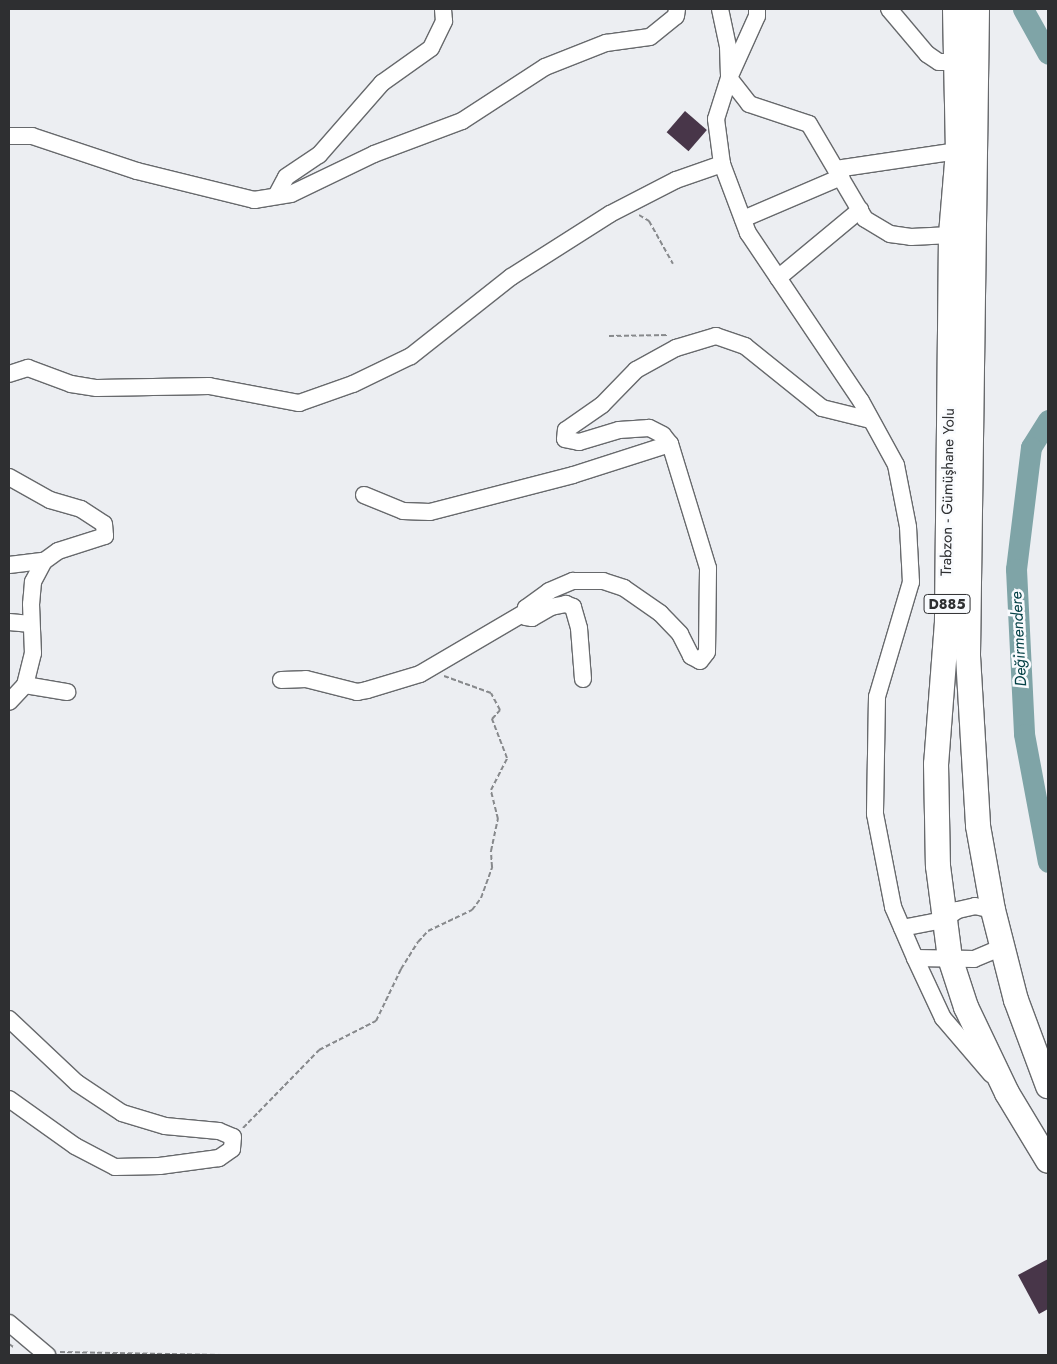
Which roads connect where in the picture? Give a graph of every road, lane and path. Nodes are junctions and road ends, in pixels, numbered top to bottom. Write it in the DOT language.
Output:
graph roads {
  1 [pos="444,9"];
  2 [pos="677,9"];
  3 [pos="720,9"];
  4 [pos="757,9"];
  5 [pos="889,9"];
  6 [pos="977,9"];
  7 [pos="955,16"];
  8 [pos="956,62"];
  9 [pos="729,78"];
  10 [pos="9,136"];
  11 [pos="958,151"];
  12 [pos="722,164"];
  13 [pos="838,173"];
  14 [pos="276,196"];
  15 [pos="860,210"];
  16 [pos="635,213"];
  17 [pos="743,219"];
  18 [pos="951,236"];
  19 [pos="673,264"];
  20 [pos="778,278"];
  21 [pos="671,335"];
  22 [pos="610,336"];
  23 [pos="9,374"];
  24 [pos="871,420"];
  25 [pos="670,444"];
  26 [pos="9,477"];
  27 [pos="364,495"];
  28 [pos="44,562"];
  29 [pos="9,565"];
  30 [pos="524,613"];
  31 [pos="9,622"];
  32 [pos="31,624"];
  33 [pos="420,674"];
  34 [pos="583,679"];
  35 [pos="281,680"];
  36 [pos="25,685"];
  37 [pos="67,692"];
  38 [pos="9,702"];
  39 [pos="992,910"];
  40 [pos="943,920"];
  41 [pos="902,928"];
  42 [pos="1002,947"];
  43 [pos="915,958"];
  44 [pos="950,958"];
  45 [pos="9,1019"];
  46 [pos="1048,1086"];
  47 [pos="1007,1093"];
  48 [pos="9,1100"];
  49 [pos="233,1137"];
  50 [pos="1048,1161"];
  51 [pos="9,1323"];
  52 [pos="45,1354"];
  53 [pos="222,1355"];
  1 -- 14 [label="street"];
  2 -- 14 [label="street"];
  3 -- 9 [label="street"];
  4 -- 9 [label="street"];
  5 -- 8 [label="street"];
  6 -- 39 [label="highway, Trabzon - Gümüşhane Yolu / D885"];
  7 -- 8 [label="highway, Trabzon - Gümüşhane Yolu / D885"];
  8 -- 11 [label="highway, Trabzon - Gümüşhane Yolu / D885"];
  9 -- 12 [label="street"];
  9 -- 13 [label="street"];
  10 -- 14 [label="street"];
  11 -- 13 [label="street"];
  11 -- 18 [label="highway, Trabzon - Gümüşhane Yolu / D885"];
  12 -- 17 [label="street"];
  12 -- 23 [label="street"];
  13 -- 15 [label="street"];
  13 -- 17 [label="street"];
  15 -- 18 [label="street"];
  15 -- 20 [label="street"];
  16 -- 19 [label="path"];
  17 -- 20 [label="street"];
  18 -- 40 [label="highway, Trabzon - Gümüşhane Yolu / D885"];
  20 -- 24 [label="street"];
  21 -- 22 [label="path"];
  24 -- 25 [label="street"];
  24 -- 41 [label="street"];
  25 -- 27 [label="street"];
  25 -- 30 [label="street"];
  26 -- 28 [label="street"];
  28 -- 29 [label="street"];
  28 -- 32 [label="street"];
  30 -- 33 [label="street"];
  30 -- 34 [label="street"];
  31 -- 32 [label="street"];
  32 -- 36 [label="street"];
  33 -- 35 [label="street"];
  33 -- 49 [label="path"];
  36 -- 37 [label="street"];
  36 -- 38 [label="street"];
  39 -- 40 [label="street"];
  39 -- 42 [label="highway, Trabzon - Gümüşhane Yolu / D885"];
  40 -- 41 [label="street"];
  40 -- 44 [label="highway, Trabzon - Gümüşhane Yolu / D885"];
  41 -- 43 [label="street"];
  42 -- 44 [label="street"];
  42 -- 46 [label="highway, Trabzon - Gümüşhane Yolu / D885"];
  43 -- 44 [label="street"];
  43 -- 47 [label="street"];
  44 -- 47 [label="highway, Trabzon - Gümüşhane Yolu / D885"];
  45 -- 49 [label="street"];
  47 -- 50 [label="highway, Trabzon - Gümüşhane Yolu / D885"];
  48 -- 49 [label="street"];
  51 -- 52 [label="street"];
  52 -- 53 [label="path"];
}
